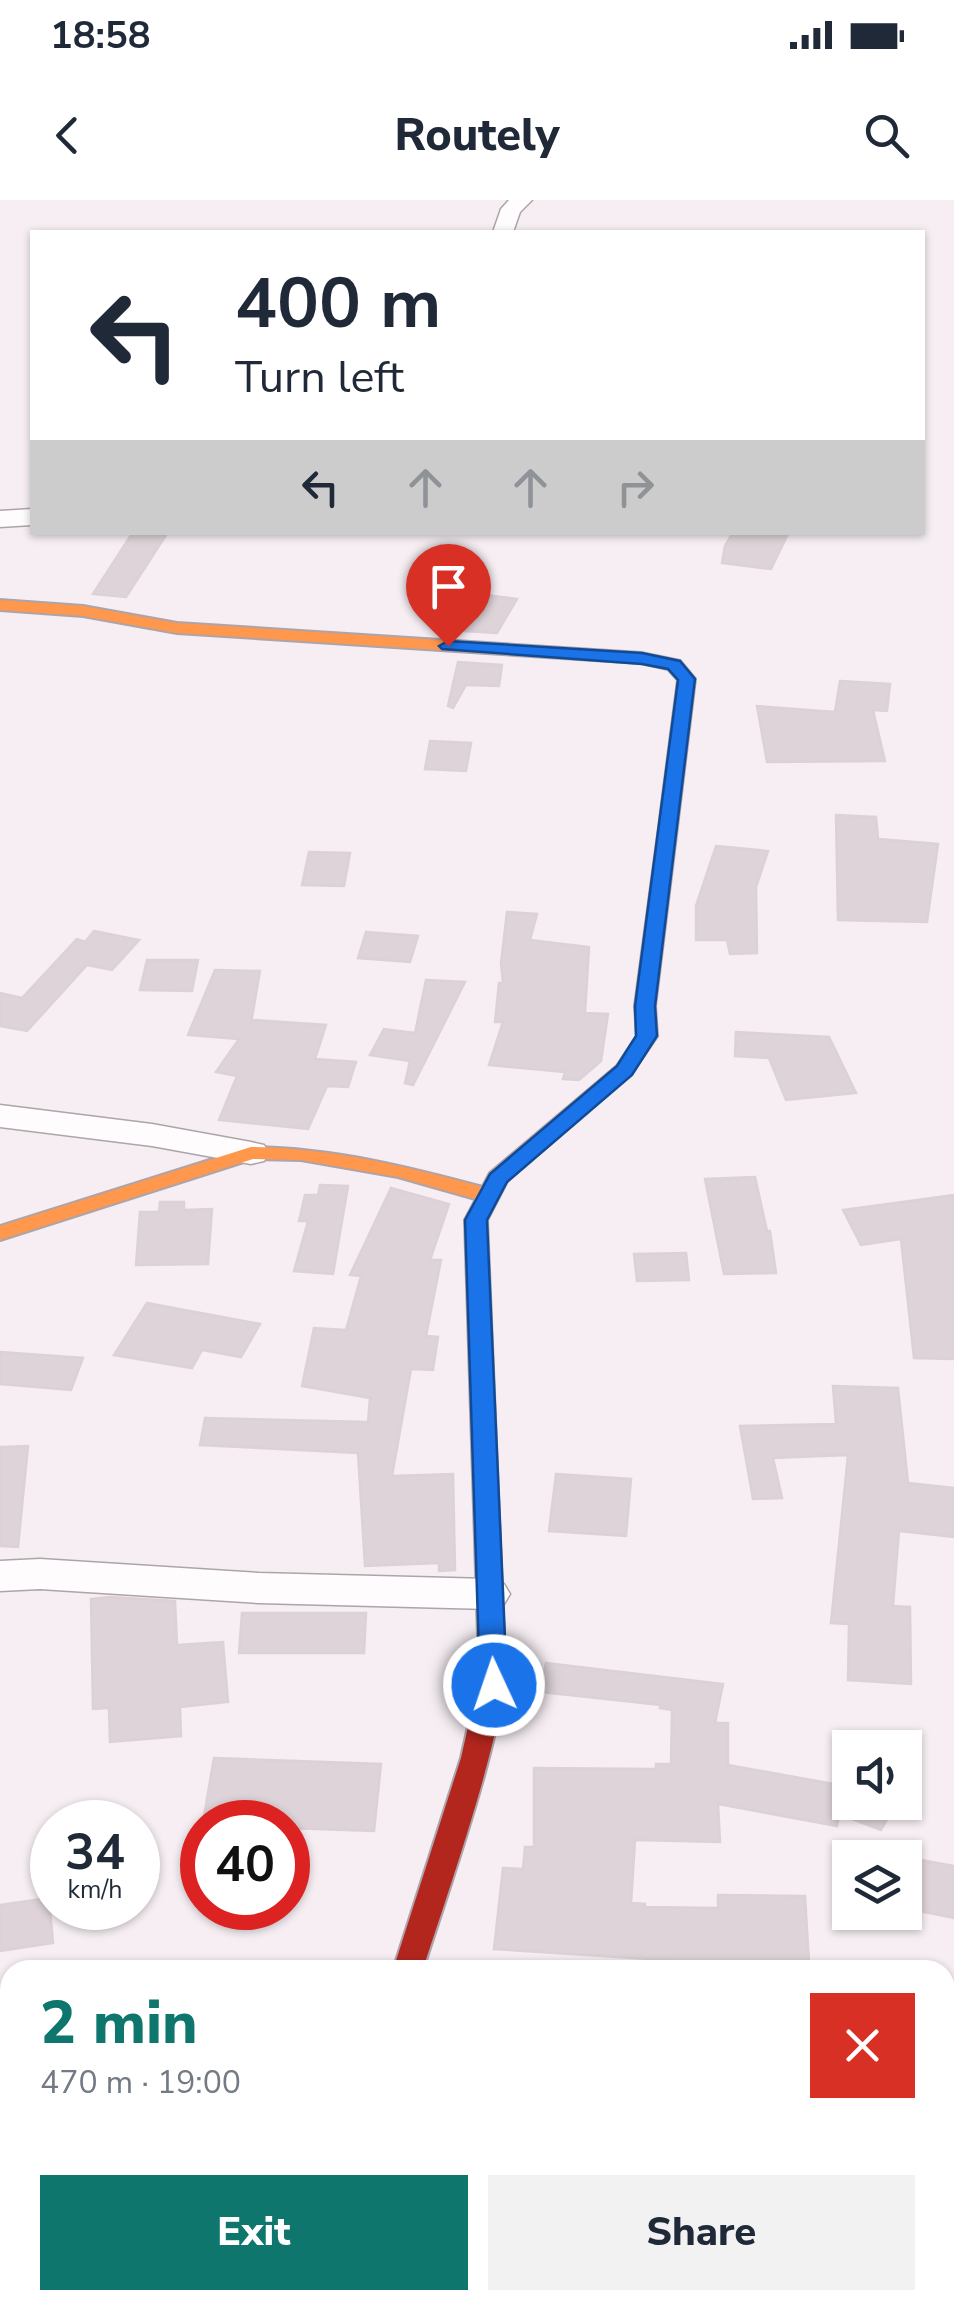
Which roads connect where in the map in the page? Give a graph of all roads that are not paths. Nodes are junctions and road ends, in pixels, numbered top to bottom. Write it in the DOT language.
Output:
graph roads {
  1 [pos="522,200"];
  2 [pos="504,230"];
  3 [pos="30,516"];
  4 [pos="0,519"];
  5 [pos="0,605"];
  6 [pos="0,1116"];
  7 [pos="251,1153"];
  8 [pos="486,1195"];
  9 [pos="0,1233"];
  10 [pos="0,1576"];
  11 [pos="489,1594"];
  12 [pos="411,1960"];
  1 -- 2 [label="street"];
  3 -- 4 [label="street"];
  5 -- 8 [label="street"];
  6 -- 7 [label="street"];
  7 -- 8 [label="street"];
  7 -- 9 [label="street"];
  8 -- 11 [label="street"];
  10 -- 11 [label="street"];
  11 -- 12 [label="street"];
}
